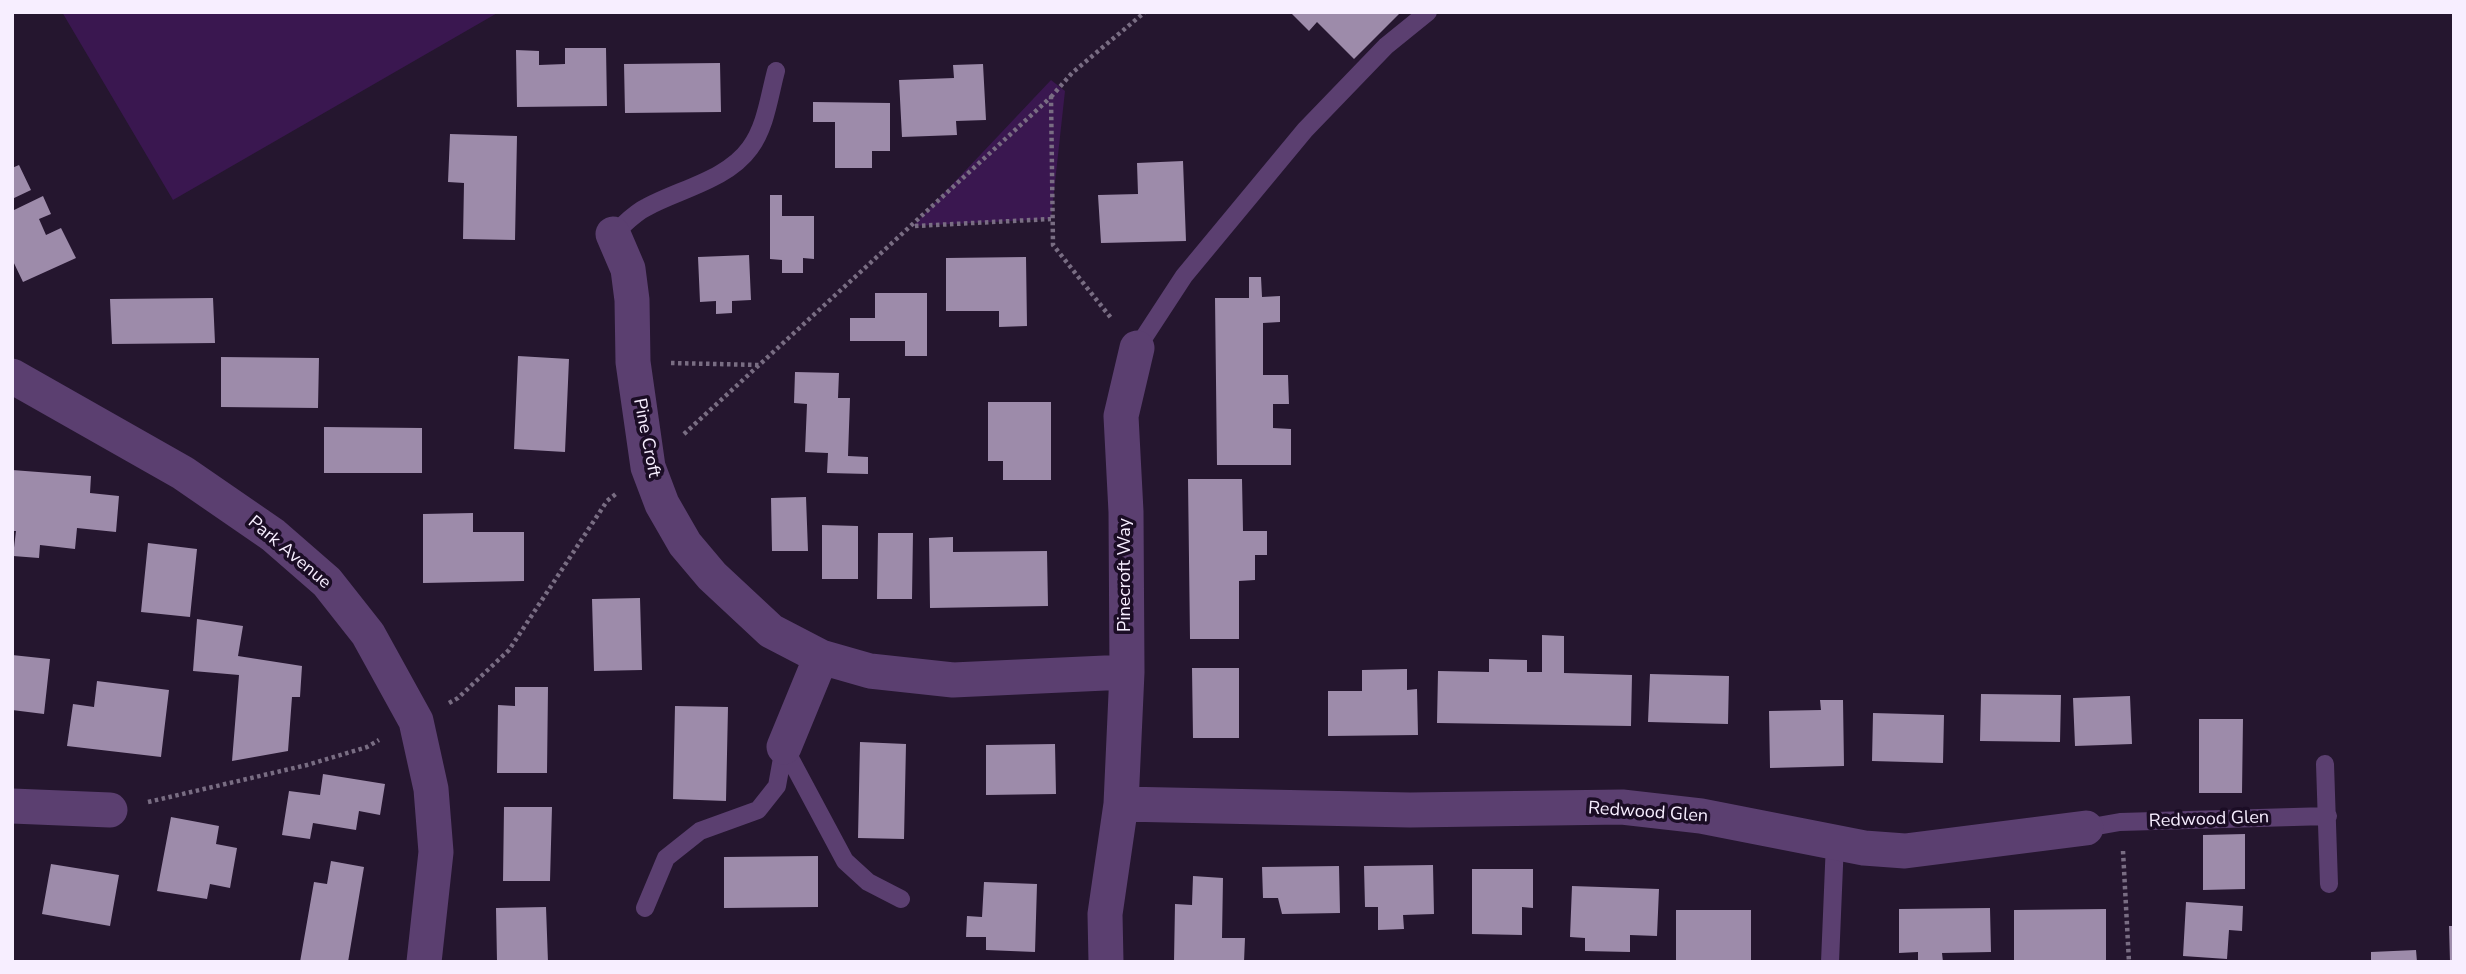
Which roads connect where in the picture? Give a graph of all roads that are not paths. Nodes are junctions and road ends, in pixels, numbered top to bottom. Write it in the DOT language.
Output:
graph roads {
  1 [pos="1428,12"];
  2 [pos="776,71"];
  3 [pos="613,234"];
  4 [pos="1137,348"];
  5 [pos="12,376"];
  6 [pos="821,657"];
  7 [pos="1127,672"];
  8 [pos="784,747"];
  9 [pos="2325,764"];
  10 [pos="1121,804"];
  11 [pos="12,806"];
  12 [pos="110,810"];
  13 [pos="2328,816"];
  14 [pos="2086,828"];
  15 [pos="1835,842"];
  16 [pos="2329,884"];
  17 [pos="901,900"];
  18 [pos="645,908"];
  19 [pos="424,962"];
  20 [pos="1105,962"];
  21 [pos="1830,962"];
  1 -- 4 [label="lane"];
  2 -- 3 [label="lane"];
  3 -- 6 [label="street, Pine Croft"];
  4 -- 7 [label="street, Pinecroft Way"];
  5 -- 19 [label="street, Park Avenue"];
  6 -- 7 [label="street, Pine Croft"];
  6 -- 8 [label="street"];
  7 -- 10 [label="street, Pinecroft Way"];
  8 -- 17 [label="lane"];
  8 -- 18 [label="lane"];
  9 -- 13 [label="lane"];
  10 -- 15 [label="street, Redwood Glen"];
  10 -- 20 [label="street"];
  11 -- 12 [label="street"];
  13 -- 14 [label="lane, Redwood Glen"];
  13 -- 16 [label="lane"];
  14 -- 15 [label="street, Redwood Glen"];
  15 -- 21 [label="lane"];
}
